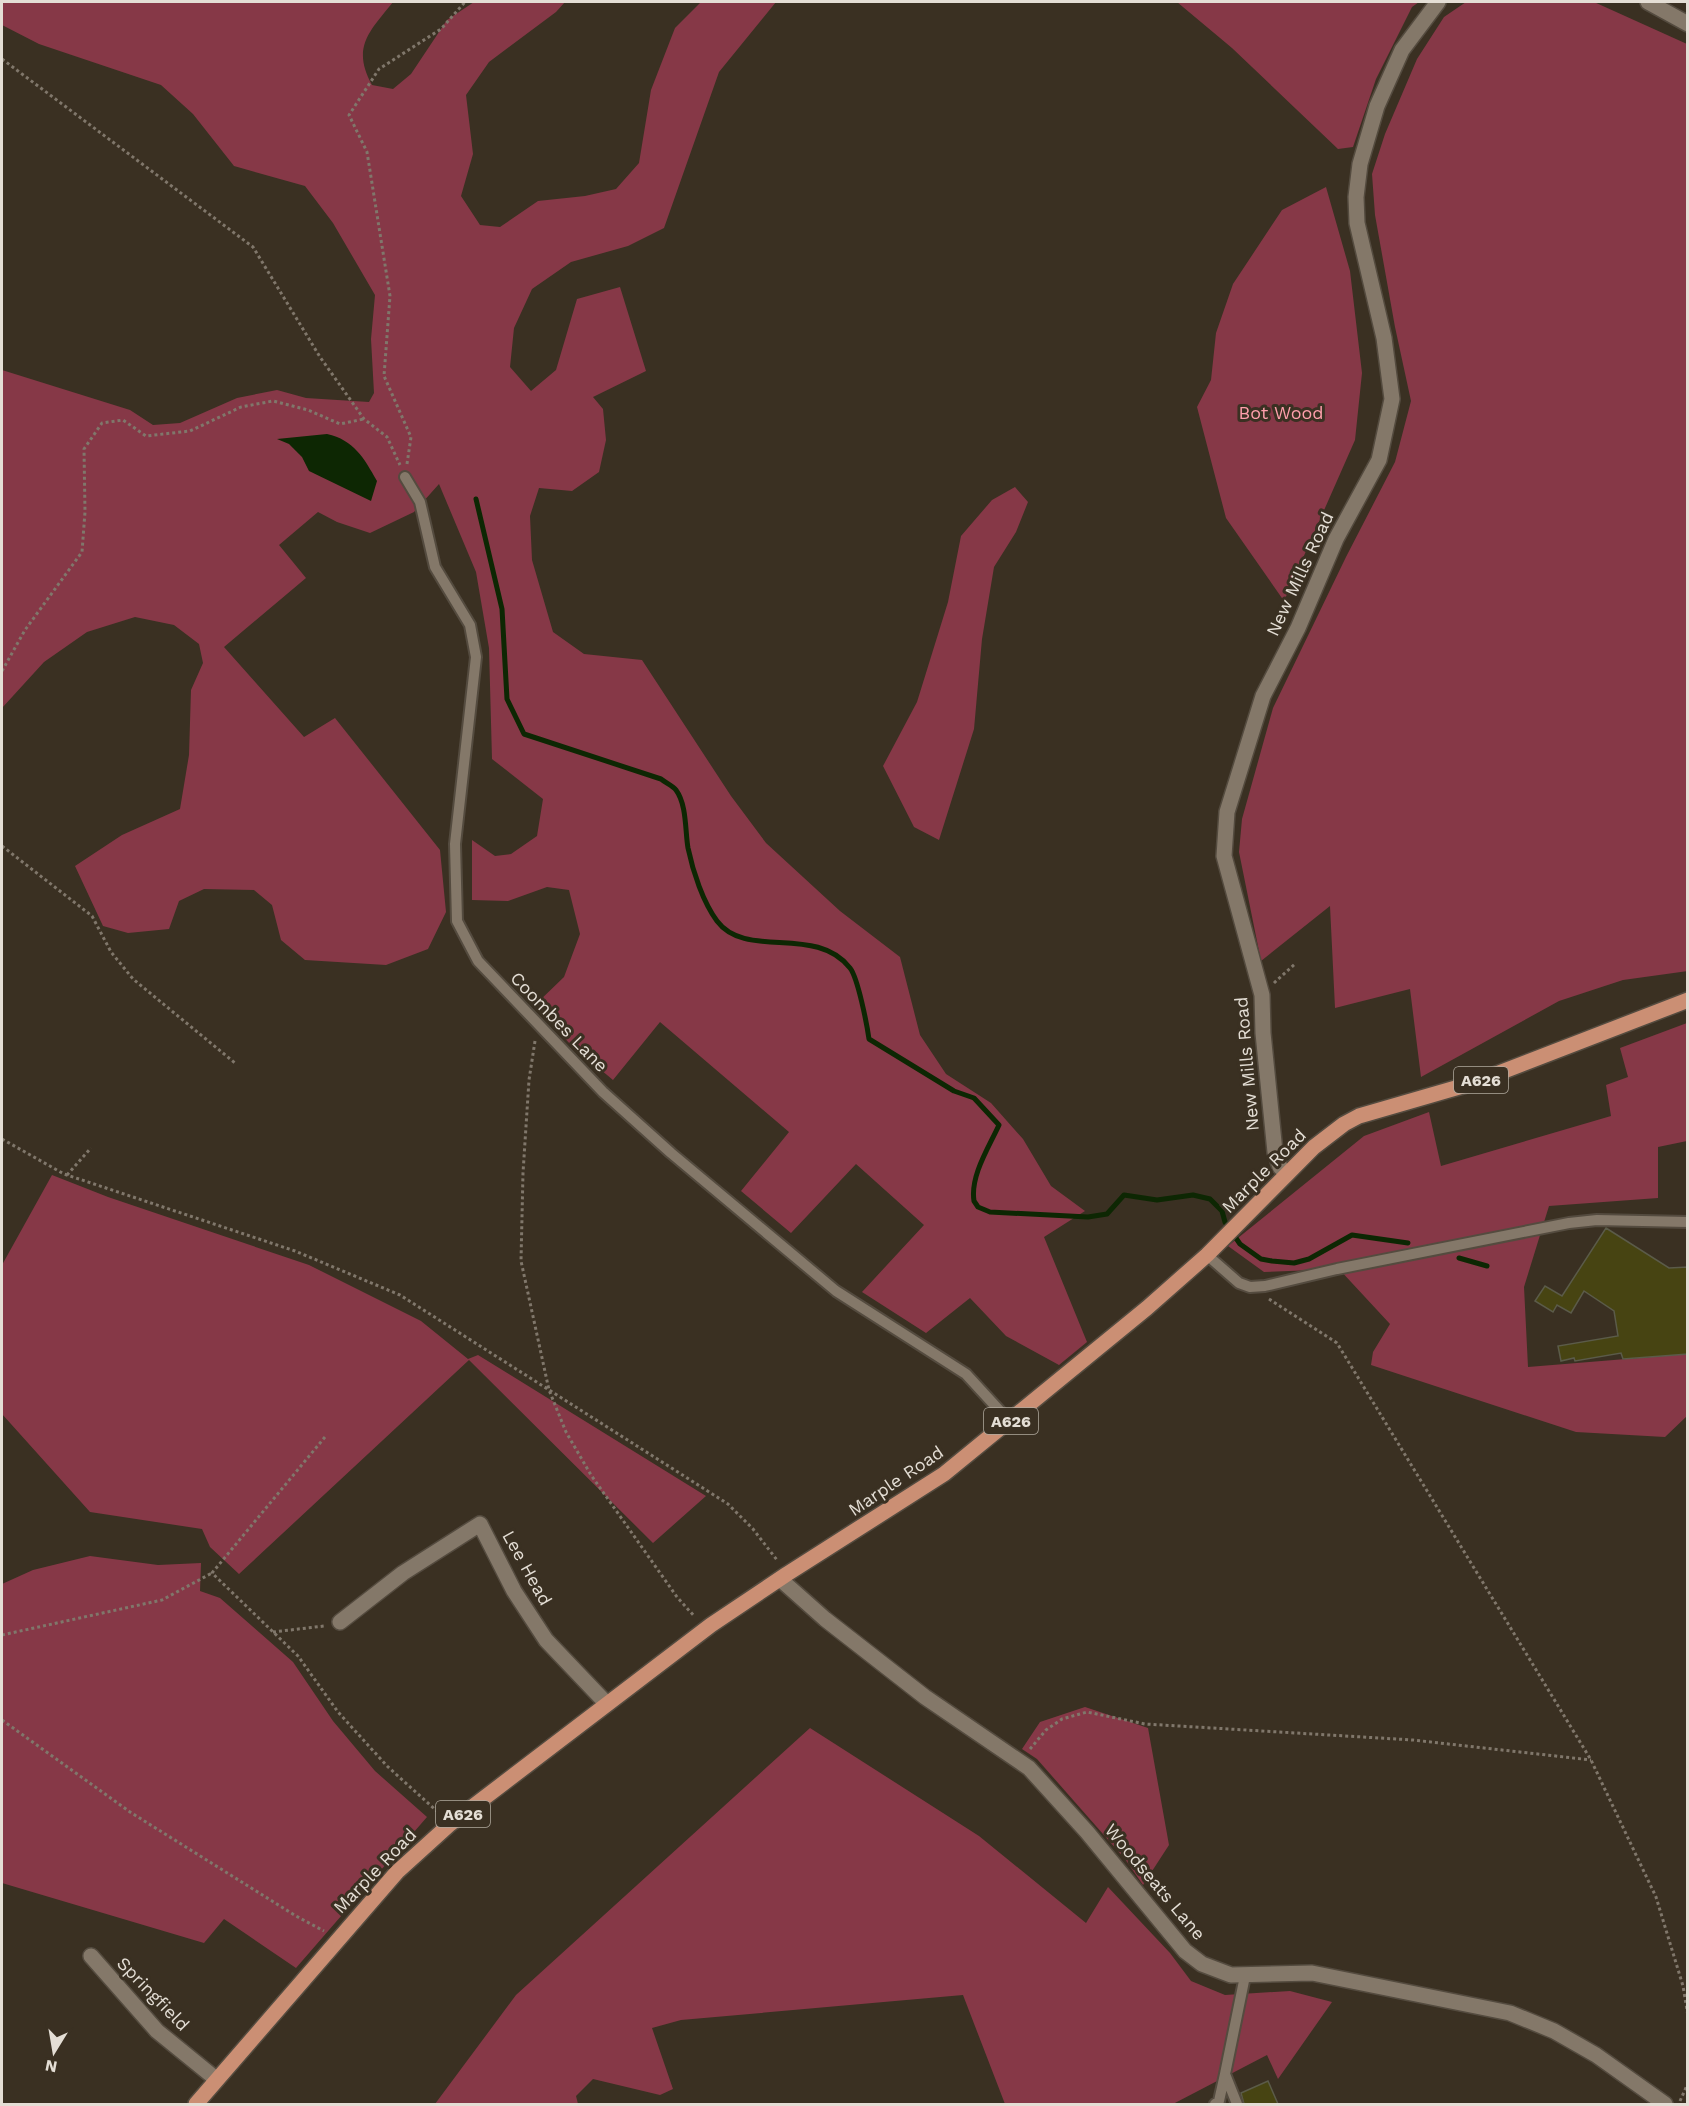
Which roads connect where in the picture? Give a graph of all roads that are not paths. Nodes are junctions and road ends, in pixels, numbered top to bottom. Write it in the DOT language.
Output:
graph roads {
  1 [pos="1438,2"];
  2 [pos="1648,2"];
  3 [pos="1688,24"];
  4 [pos="405,477"];
  5 [pos="1688,1000"];
  6 [pos="1287,1174"];
  7 [pos="1688,1222"];
  8 [pos="1207,1255"];
  9 [pos="1010,1422"];
  10 [pos="784,1576"];
  11 [pos="340,1622"];
  12 [pos="607,1704"];
  13 [pos="91,1956"];
  14 [pos="1245,1976"];
  15 [pos="1225,2074"];
  16 [pos="216,2079"];
  17 [pos="196,2104"];
  18 [pos="1215,2104"];
  19 [pos="1237,2104"];
  20 [pos="1665,2104"];
  1 -- 6 [label="street, New Mills Road"];
  2 -- 3 [label="street"];
  4 -- 9 [label="lane, Coombes Lane"];
  5 -- 6 [label="main road, Marple Road / A626"];
  6 -- 8 [label="main road, Marple Road / A626"];
  7 -- 8 [label="lane"];
  8 -- 9 [label="main road, Marple Road / A626"];
  9 -- 10 [label="main road, Marple Road / A626"];
  10 -- 12 [label="main road, Marple Road / A626"];
  10 -- 14 [label="street, Woodseats Lane"];
  11 -- 12 [label="street, Lee Head"];
  12 -- 16 [label="main road, Marple Road / A626"];
  13 -- 16 [label="street, Springfield"];
  14 -- 15 [label="lane"];
  14 -- 20 [label="street, Woodseats Lane"];
  15 -- 18 [label="lane"];
  15 -- 19 [label="lane"];
  16 -- 17 [label="main road, Marple Road / A626"];
}
